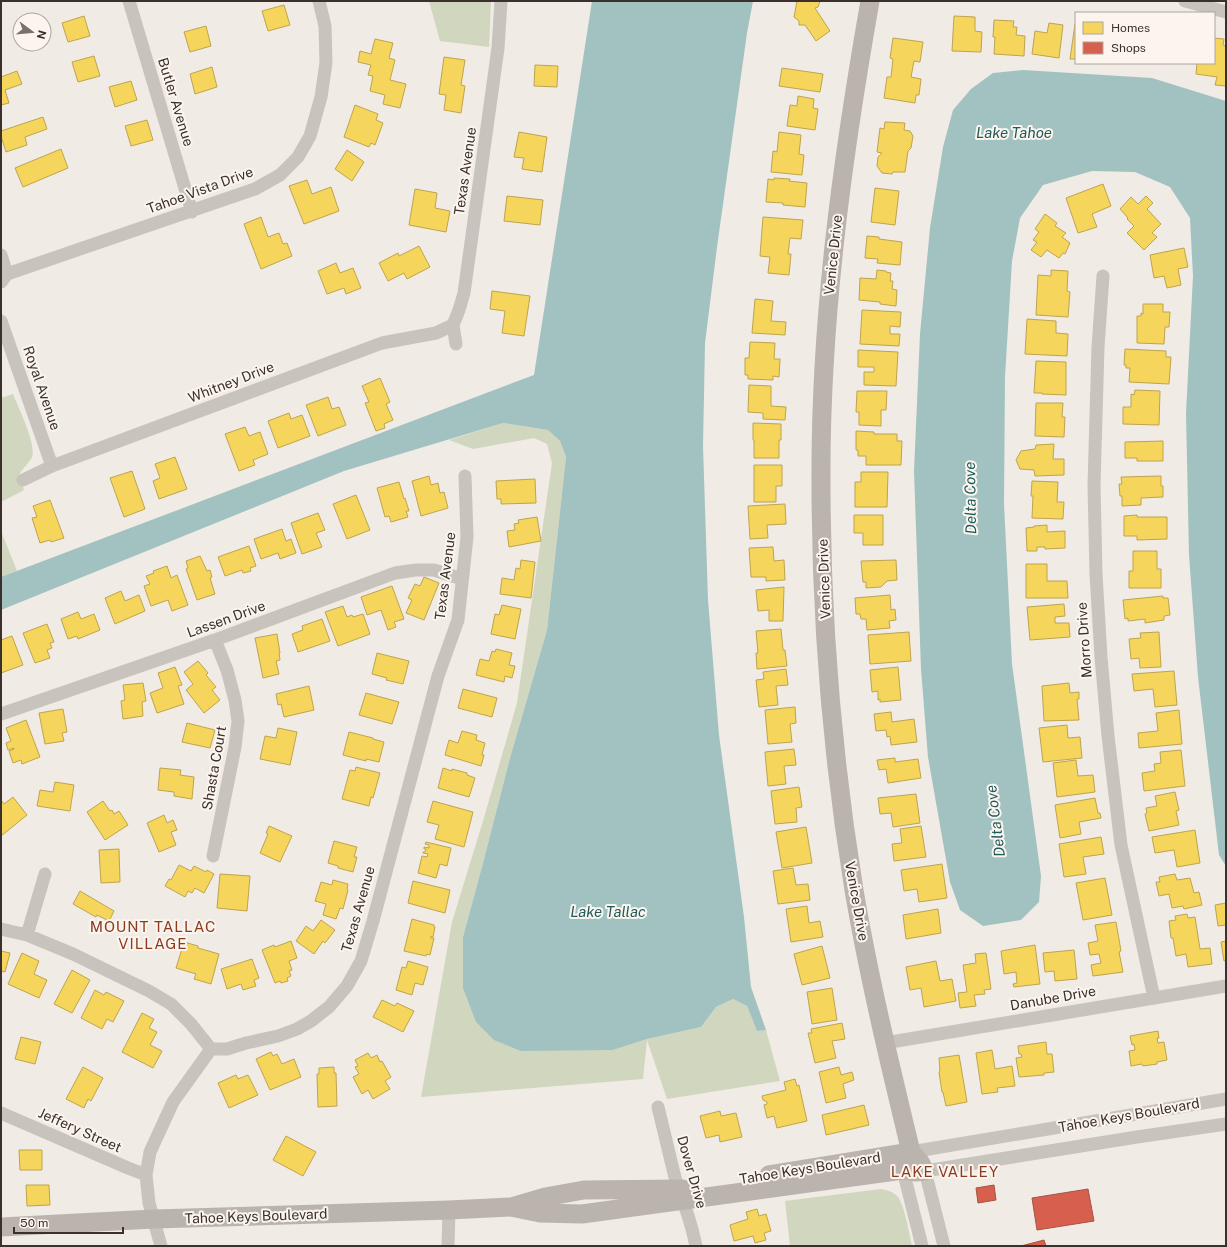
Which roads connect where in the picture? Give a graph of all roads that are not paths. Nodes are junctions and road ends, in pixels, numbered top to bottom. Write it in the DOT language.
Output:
graph roads {
  1 [pos="129,1"];
  2 [pos="319,1"];
  3 [pos="501,1"];
  4 [pos="870,1"];
  5 [pos="1185,1"];
  6 [pos="1226,12"];
  7 [pos="192,212"];
  8 [pos="1,254"];
  9 [pos="1102,276"];
  10 [pos="4,278"];
  11 [pos="1,321"];
  12 [pos="452,324"];
  13 [pos="456,344"];
  14 [pos="52,466"];
  15 [pos="464,476"];
  16 [pos="24,480"];
  17 [pos="462,579"];
  18 [pos="215,640"];
  19 [pos="1,714"];
  20 [pos="213,856"];
  21 [pos="45,874"];
  22 [pos="1,929"];
  23 [pos="27,935"];
  24 [pos="1226,986"];
  25 [pos="1154,998"];
  26 [pos="885,1043"];
  27 [pos="212,1049"];
  28 [pos="1226,1099"];
  29 [pos="658,1107"];
  30 [pos="1,1112"];
  31 [pos="1226,1124"];
  32 [pos="911,1152"];
  33 [pos="903,1170"];
  34 [pos="925,1171"];
  35 [pos="146,1175"];
  36 [pos="680,1195"];
  37 [pos="449,1210"];
  38 [pos="154,1219"];
  39 [pos="1,1227"];
  40 [pos="162,1246"];
  41 [pos="448,1246"];
  42 [pos="696,1246"];
  43 [pos="922,1246"];
  44 [pos="944,1246"];
  1 -- 7 [label="street, Butler Avenue"];
  2 -- 7 [label="street, Tahoe Vista Drive"];
  3 -- 12 [label="street, Texas Avenue"];
  4 -- 26 [label="street, Venice Drive"];
  5 -- 6 [label="street"];
  7 -- 10 [label="street, Tahoe Vista Drive"];
  8 -- 10 [label="street"];
  9 -- 25 [label="street, Morro Drive"];
  11 -- 14 [label="street, Royal Avenue"];
  12 -- 13 [label="street"];
  12 -- 14 [label="street, Whitney Drive"];
  14 -- 16 [label="street, Whitney Drive"];
  15 -- 17 [label="street, Texas Avenue"];
  17 -- 18 [label="street, Lassen Drive"];
  17 -- 27 [label="street, Texas Avenue"];
  18 -- 19 [label="street, Lassen Drive"];
  18 -- 20 [label="street, Shasta Court"];
  21 -- 23 [label="street"];
  22 -- 23 [label="street"];
  23 -- 27 [label="street"];
  24 -- 25 [label="street, Danube Drive"];
  25 -- 26 [label="street, Danube Drive"];
  26 -- 32 [label="street, Venice Drive"];
  27 -- 35 [label="street"];
  28 -- 32 [label="street, Tahoe Keys Boulevard"];
  29 -- 36 [label="street, Dover Drive"];
  30 -- 35 [label="street, Jeffery Street"];
  31 -- 34 [label="street, Tahoe Keys Boulevard"];
  32 -- 33 [label="street"];
  32 -- 34 [label="street"];
  32 -- 36 [label="street, Tahoe Keys Boulevard"];
  33 -- 34 [label="street, Tahoe Keys Boulevard"];
  33 -- 36 [label="street, Tahoe Keys Boulevard"];
  33 -- 43 [label="street"];
  34 -- 44 [label="street"];
  35 -- 38 [label="street"];
  36 -- 37 [label="street, Tahoe Keys Boulevard"];
  36 -- 42 [label="street, Dover Drive"];
  37 -- 38 [label="street, Tahoe Keys Boulevard"];
  37 -- 41 [label="street"];
  38 -- 39 [label="street, Tahoe Keys Boulevard"];
  38 -- 40 [label="street"];
}
